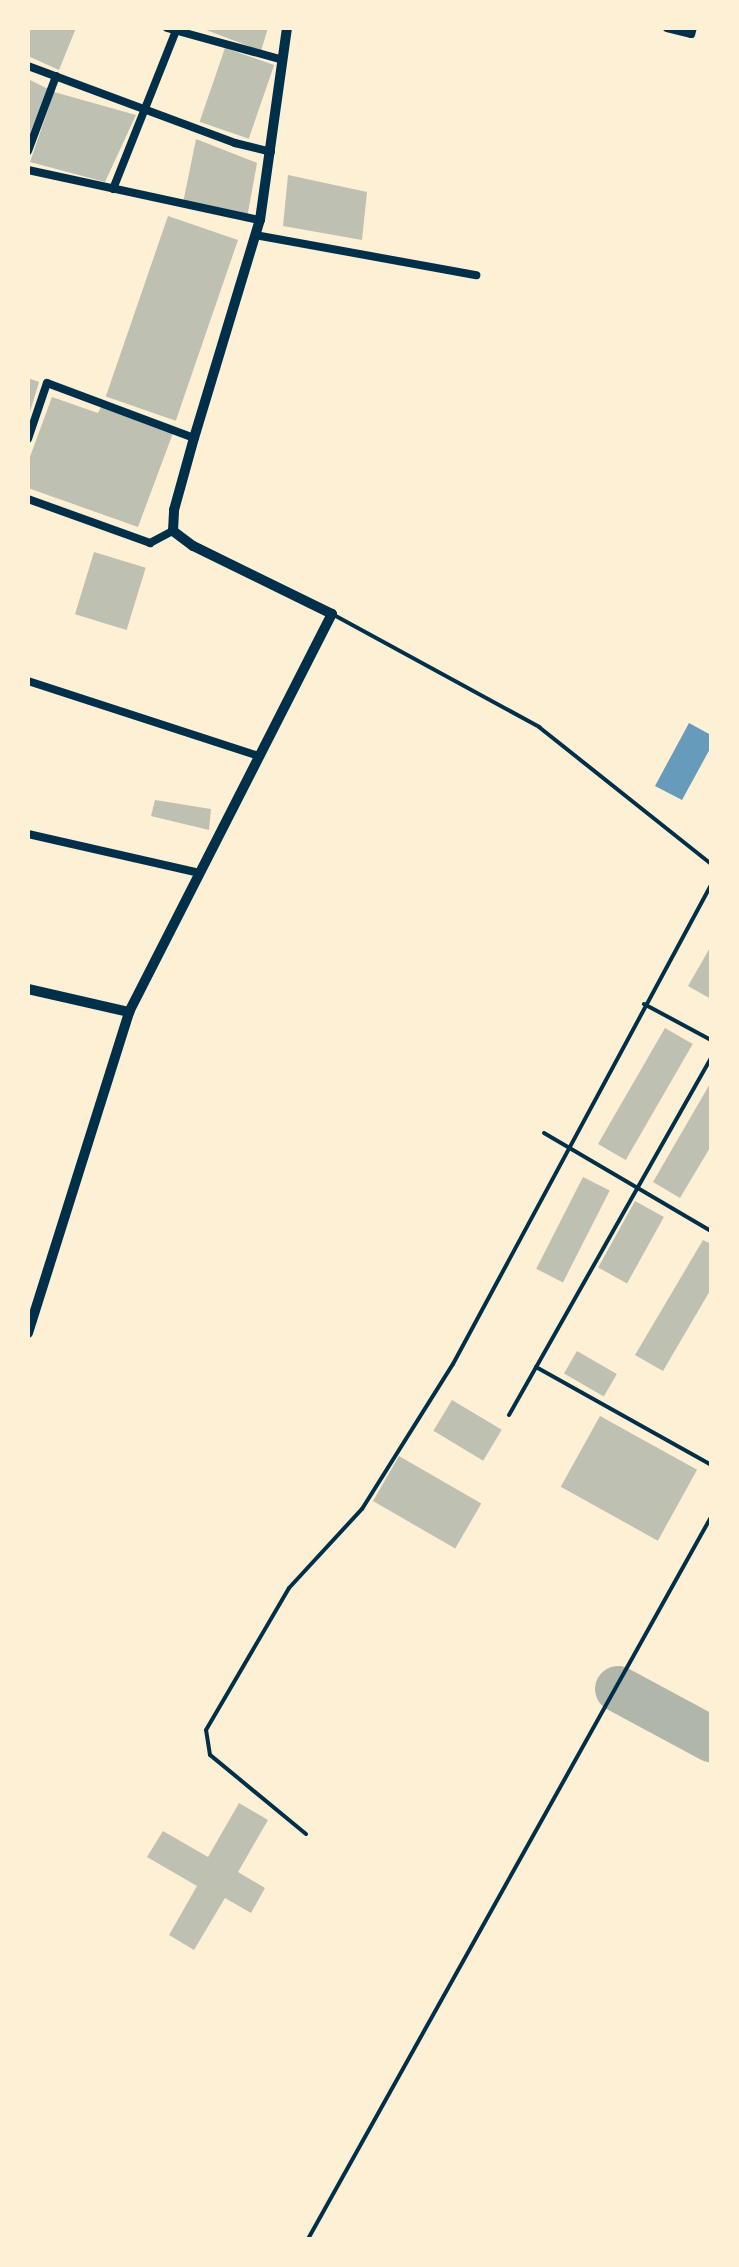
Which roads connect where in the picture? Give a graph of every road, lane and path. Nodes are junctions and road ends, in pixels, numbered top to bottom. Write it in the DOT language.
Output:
graph roads {
  1 [pos="287,28"];
  2 [pos="667,28"];
  3 [pos="693,28"];
  4 [pos="169,29"];
  5 [pos="283,60"];
  6 [pos="28,66"];
  7 [pos="56,76"];
  8 [pos="145,107"];
  9 [pos="28,151"];
  10 [pos="271,152"];
  11 [pos="28,170"];
  12 [pos="113,189"];
  13 [pos="260,220"];
  14 [pos="255,235"];
  15 [pos="476,275"];
  16 [pos="194,438"];
  17 [pos="28,439"];
  18 [pos="28,499"];
  19 [pos="173,531"];
  20 [pos="332,614"];
  21 [pos="28,681"];
  22 [pos="259,756"];
  23 [pos="28,834"];
  24 [pos="711,864"];
  25 [pos="200,873"];
  26 [pos="711,885"];
  27 [pos="28,989"];
  28 [pos="644,1004"];
  29 [pos="129,1012"];
  30 [pos="711,1040"];
  31 [pos="711,1058"];
  32 [pos="544,1133"];
  33 [pos="570,1148"];
  34 [pos="637,1188"];
  35 [pos="711,1231"];
  36 [pos="28,1333"];
  37 [pos="536,1367"];
  38 [pos="509,1415"];
  39 [pos="711,1465"];
  40 [pos="711,1517"];
  41 [pos="306,1834"];
  42 [pos="308,2239"];
  1 -- 5 [label="street"];
  2 -- 3 [label="street"];
  4 -- 5 [label="street"];
  4 -- 8 [label="street"];
  5 -- 10 [label="street"];
  6 -- 7 [label="street"];
  7 -- 8 [label="street"];
  7 -- 9 [label="street"];
  8 -- 10 [label="street"];
  8 -- 12 [label="street"];
  10 -- 13 [label="street"];
  11 -- 12 [label="street"];
  12 -- 13 [label="street"];
  13 -- 14 [label="street"];
  14 -- 15 [label="street"];
  14 -- 16 [label="street"];
  16 -- 17 [label="street"];
  16 -- 19 [label="street"];
  18 -- 19 [label="street"];
  19 -- 20 [label="street"];
  20 -- 22 [label="street"];
  20 -- 24 [label="lane"];
  21 -- 22 [label="street"];
  22 -- 25 [label="street"];
  23 -- 25 [label="street"];
  25 -- 29 [label="street"];
  26 -- 28 [label="lane"];
  27 -- 29 [label="street"];
  28 -- 30 [label="lane"];
  28 -- 33 [label="lane"];
  29 -- 36 [label="street"];
  31 -- 34 [label="lane"];
  32 -- 33 [label="lane"];
  33 -- 34 [label="lane"];
  33 -- 41 [label="lane"];
  34 -- 35 [label="lane"];
  34 -- 37 [label="lane"];
  37 -- 38 [label="lane"];
  37 -- 39 [label="lane"];
  40 -- 42 [label="lane"];
}
